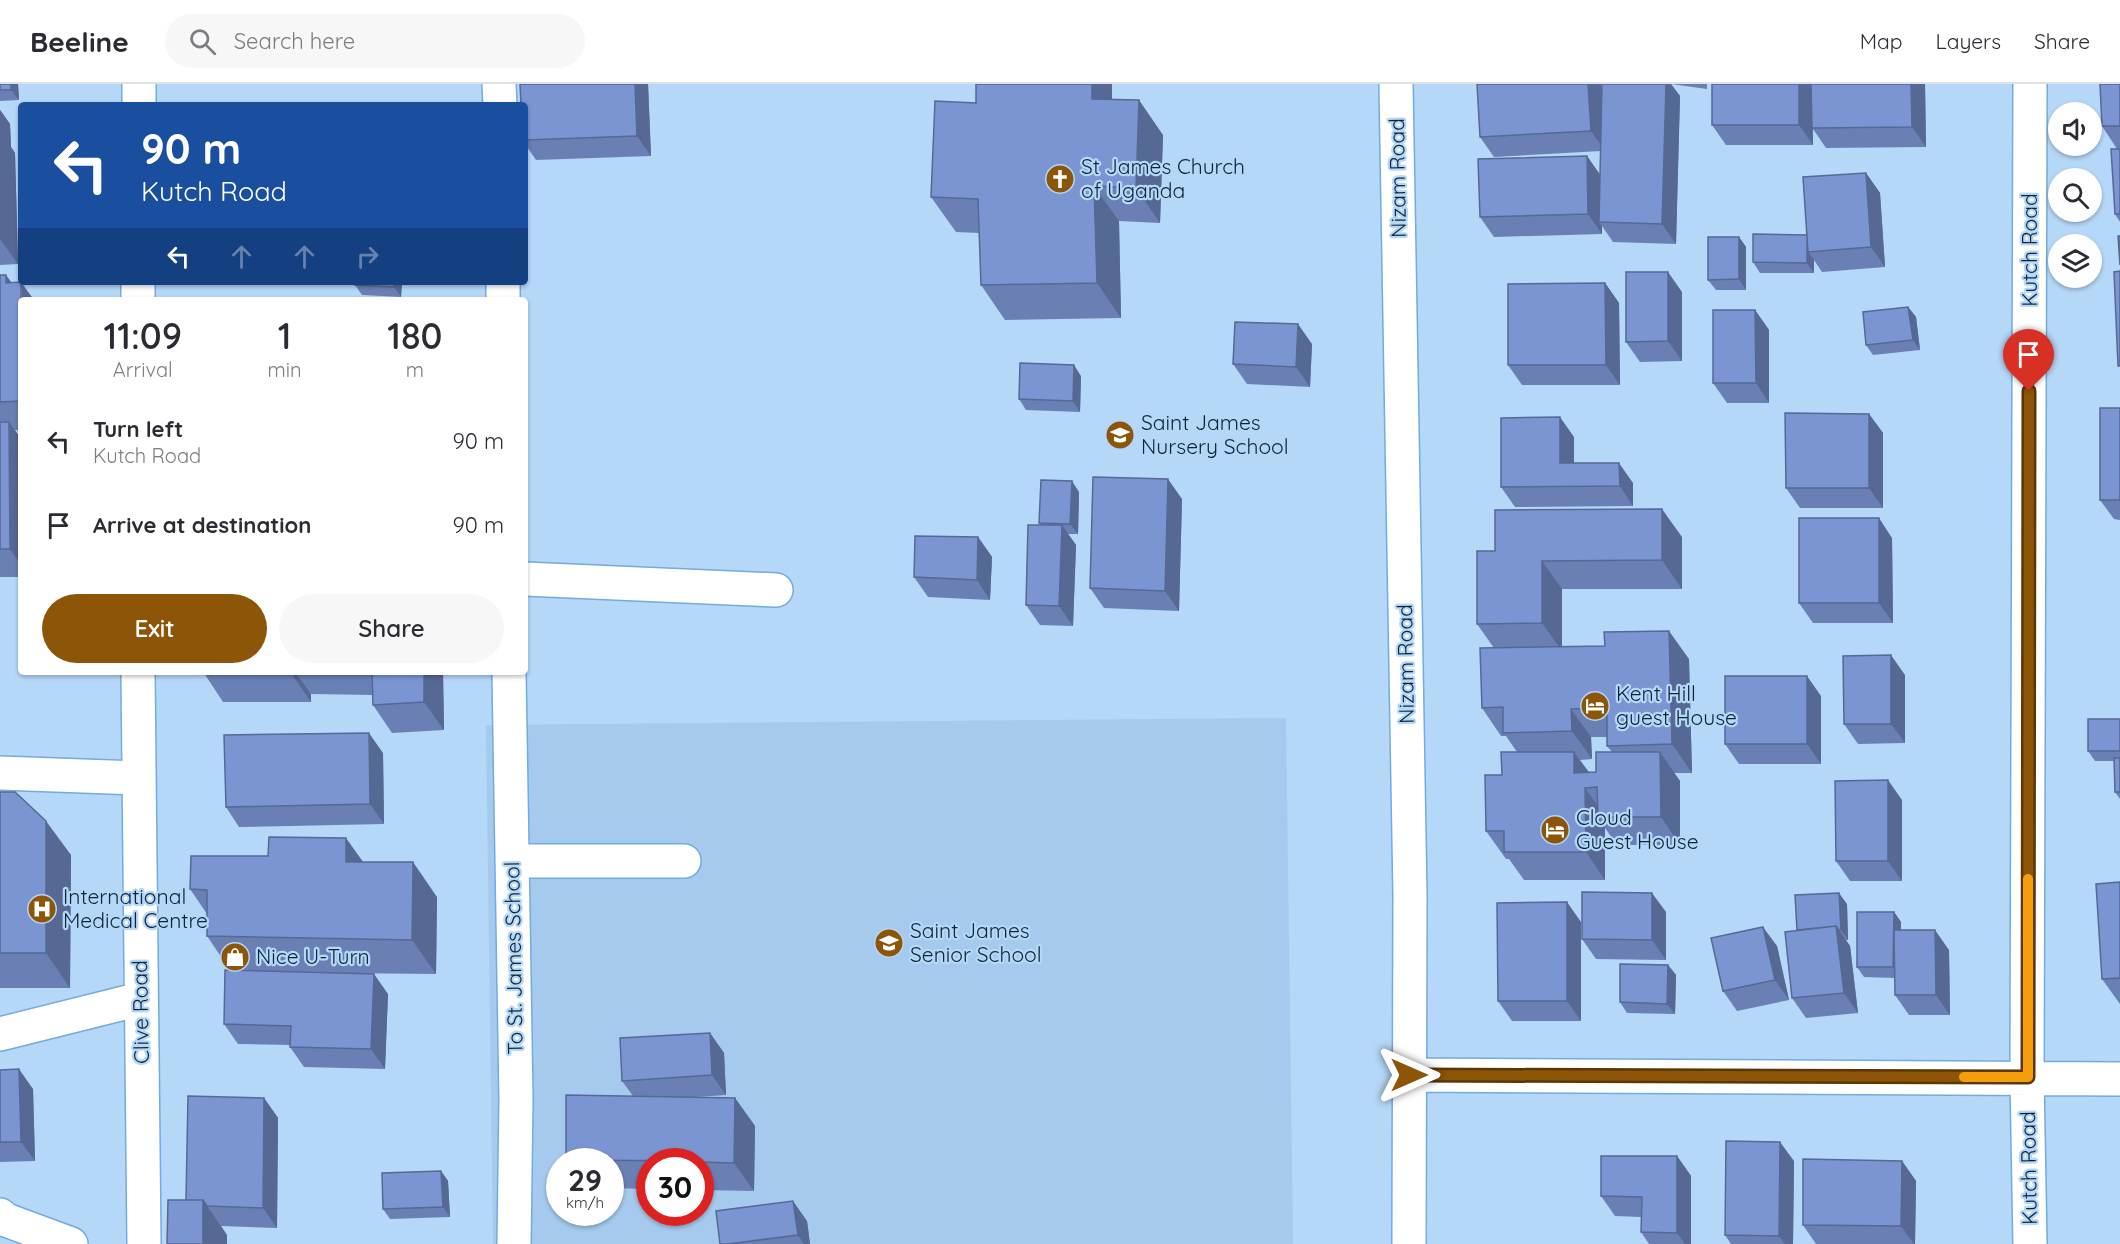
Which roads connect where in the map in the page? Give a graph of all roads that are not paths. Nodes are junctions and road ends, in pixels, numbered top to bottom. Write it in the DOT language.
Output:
graph roads {
  1 [pos="139,84"];
  2 [pos="500,84"];
  3 [pos="1396,84"];
  4 [pos="2030,84"];
  5 [pos="139,102"];
  6 [pos="500,102"];
  7 [pos="528,579"];
  8 [pos="776,590"];
  9 [pos="138,675"];
  10 [pos="509,675"];
  11 [pos="0,773"];
  12 [pos="138,778"];
  13 [pos="512,861"];
  14 [pos="684,861"];
  15 [pos="140,999"];
  16 [pos="0,1034"];
  17 [pos="1409,1075"];
  18 [pos="2028,1077"];
  19 [pos="2120,1079"];
  20 [pos="0,1215"];
  21 [pos="71,1244"];
  22 [pos="144,1244"];
  23 [pos="514,1244"];
  24 [pos="1409,1244"];
  25 [pos="2030,1244"];
  1 -- 5 [label="street"];
  2 -- 6 [label="street"];
  3 -- 17 [label="street, Nizam Road"];
  4 -- 18 [label="street, Kutch Road"];
  7 -- 8 [label="street"];
  9 -- 12 [label="street, Clive Road"];
  10 -- 13 [label="street, To St. James School"];
  11 -- 12 [label="street"];
  12 -- 15 [label="street, Clive Road"];
  13 -- 14 [label="street"];
  13 -- 23 [label="street, To St. James School"];
  15 -- 16 [label="street"];
  15 -- 22 [label="street, Clive Road"];
  17 -- 18 [label="street"];
  17 -- 24 [label="street, Nizam Road"];
  18 -- 19 [label="street"];
  18 -- 25 [label="street, Kutch Road"];
  20 -- 21 [label="street"];
}
